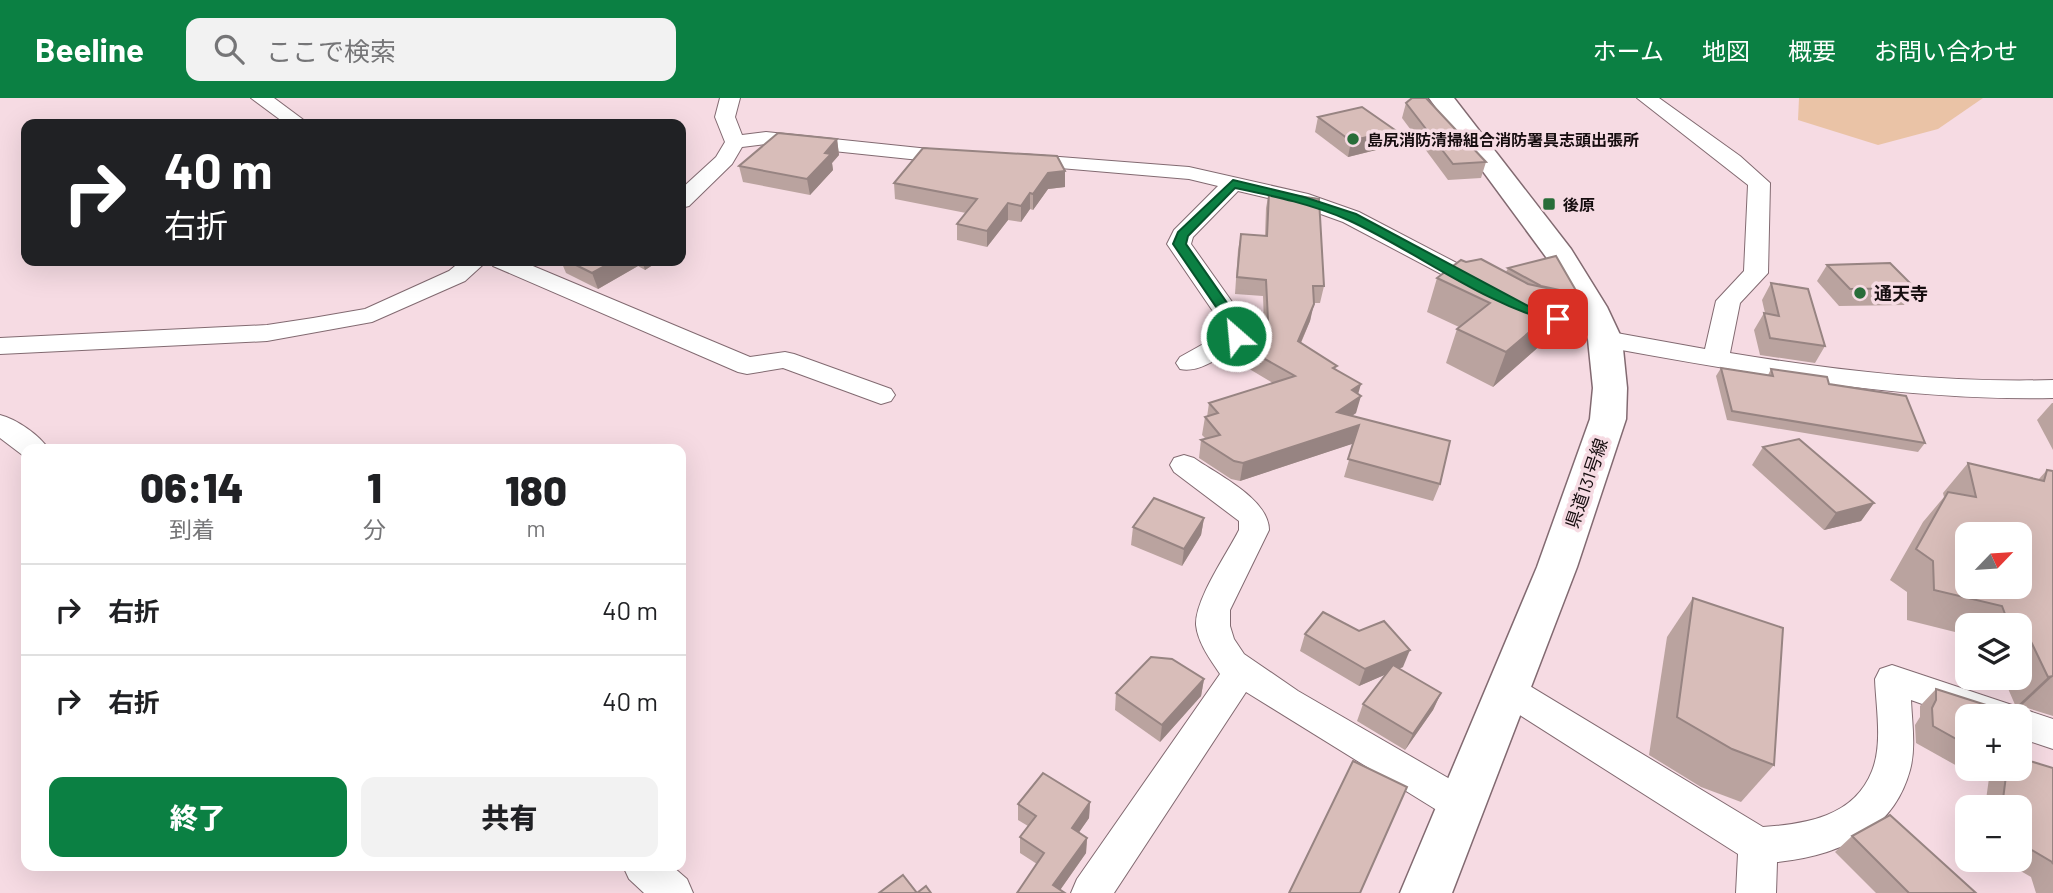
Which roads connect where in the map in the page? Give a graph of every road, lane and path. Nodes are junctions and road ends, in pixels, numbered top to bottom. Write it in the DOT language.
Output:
graph roads {
  1 [pos="261,98"];
  2 [pos="730,98"];
  3 [pos="1441,98"];
  4 [pos="1647,98"];
  5 [pos="292,119"];
  6 [pos="735,142"];
  7 [pos="974,159"];
  8 [pos="1000,160"];
  9 [pos="1233,184"];
  10 [pos="686,196"];
  11 [pos="469,266"];
  12 [pos="513,266"];
  13 [pos="1603,333"];
  14 [pos="0,346"];
  15 [pos="1716,359"];
  16 [pos="1189,363"];
  17 [pos="2053,389"];
  18 [pos="881,395"];
  19 [pos="0,424"];
  20 [pos="27,444"];
  21 [pos="1184,465"];
  22 [pos="1241,671"];
  23 [pos="1508,690"];
  24 [pos="1964,704"];
  25 [pos="2032,727"];
  26 [pos="2053,734"];
  27 [pos="1461,804"];
  28 [pos="1758,845"];
  29 [pos="649,871"];
  30 [pos="673,893"];
  31 [pos="1091,893"];
  32 [pos="1426,893"];
  33 [pos="1756,893"];
  1 -- 5 [label="street"];
  2 -- 6 [label="street"];
  3 -- 13 [label="main road, 県道131号線"];
  4 -- 15 [label="street"];
  6 -- 7 [label="street"];
  6 -- 10 [label="street"];
  8 -- 9 [label="street"];
  9 -- 13 [label="street"];
  9 -- 16 [label="street"];
  11 -- 14 [label="street"];
  12 -- 18 [label="street"];
  13 -- 15 [label="street"];
  13 -- 23 [label="main road, 県道131号線"];
  15 -- 17 [label="street"];
  19 -- 20 [label="street"];
  21 -- 22 [label="street"];
  22 -- 27 [label="street"];
  22 -- 31 [label="street"];
  23 -- 27 [label="main road, 県道131号線"];
  23 -- 28 [label="street"];
  24 -- 28 [label="street"];
  25 -- 26 [label="street"];
  27 -- 32 [label="main road, 県道131号線"];
  28 -- 33 [label="street"];
  29 -- 30 [label="street"];
}
